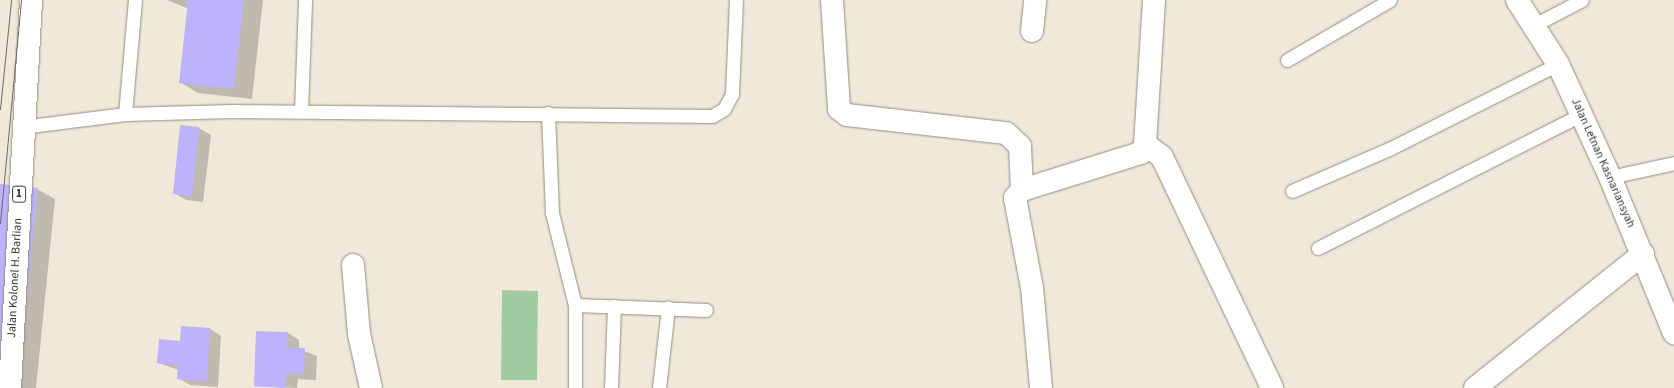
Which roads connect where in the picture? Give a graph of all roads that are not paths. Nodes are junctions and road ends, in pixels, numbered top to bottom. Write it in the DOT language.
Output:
graph roads {
  1 [pos="31,0"];
  2 [pos="135,0"];
  3 [pos="305,0"];
  4 [pos="736,0"];
  5 [pos="832,0"];
  6 [pos="1035,0"];
  7 [pos="1154,0"];
  8 [pos="1390,0"];
  9 [pos="1517,0"];
  10 [pos="1582,0"];
  11 [pos="1534,25"];
  12 [pos="1032,31"];
  13 [pos="1287,60"];
  14 [pos="1558,64"];
  15 [pos="301,111"];
  16 [pos="548,113"];
  17 [pos="125,114"];
  18 [pos="1582,114"];
  19 [pos="22,127"];
  20 [pos="1145,144"];
  21 [pos="1674,163"];
  22 [pos="1610,176"];
  23 [pos="1022,190"];
  24 [pos="1292,190"];
  25 [pos="1318,248"];
  26 [pos="1643,254"];
  27 [pos="353,265"];
  28 [pos="575,305"];
  29 [pos="614,306"];
  30 [pos="668,308"];
  31 [pos="706,310"];
  32 [pos="1674,332"];
  33 [pos="1488,384"];
  34 [pos="10,388"];
  35 [pos="371,388"];
  36 [pos="575,388"];
  37 [pos="611,388"];
  38 [pos="659,388"];
  39 [pos="1041,388"];
  40 [pos="1272,388"];
  1 -- 19 [label="main road, Jalan Kolonel H. Barlian / 1"];
  2 -- 17 [label="lane"];
  3 -- 15 [label="lane"];
  4 -- 16 [label="lane"];
  5 -- 23 [label="main road"];
  6 -- 12 [label="main road"];
  7 -- 20 [label="main road"];
  8 -- 13 [label="lane"];
  9 -- 11 [label="main road, Jalan Letnan Kasnariansyah"];
  10 -- 11 [label="lane"];
  11 -- 14 [label="main road, Jalan Letnan Kasnariansyah"];
  14 -- 18 [label="main road, Jalan Letnan Kasnariansyah"];
  14 -- 24 [label="lane"];
  15 -- 16 [label="lane"];
  15 -- 17 [label="lane"];
  16 -- 28 [label="lane"];
  17 -- 19 [label="lane"];
  18 -- 22 [label="main road, Jalan Letnan Kasnariansyah"];
  18 -- 25 [label="lane"];
  19 -- 34 [label="main road, Jalan Kolonel H. Barlian / 1"];
  20 -- 23 [label="main road"];
  20 -- 40 [label="main road"];
  21 -- 22 [label="lane"];
  22 -- 26 [label="main road, Jalan Letnan Kasnariansyah"];
  23 -- 39 [label="main road"];
  26 -- 32 [label="main road, Jalan Letnan Kasnariansyah"];
  26 -- 33 [label="main road"];
  27 -- 35 [label="main road"];
  28 -- 29 [label="lane"];
  28 -- 36 [label="lane"];
  29 -- 30 [label="lane"];
  29 -- 37 [label="lane"];
  30 -- 31 [label="lane"];
  30 -- 38 [label="lane"];
}
